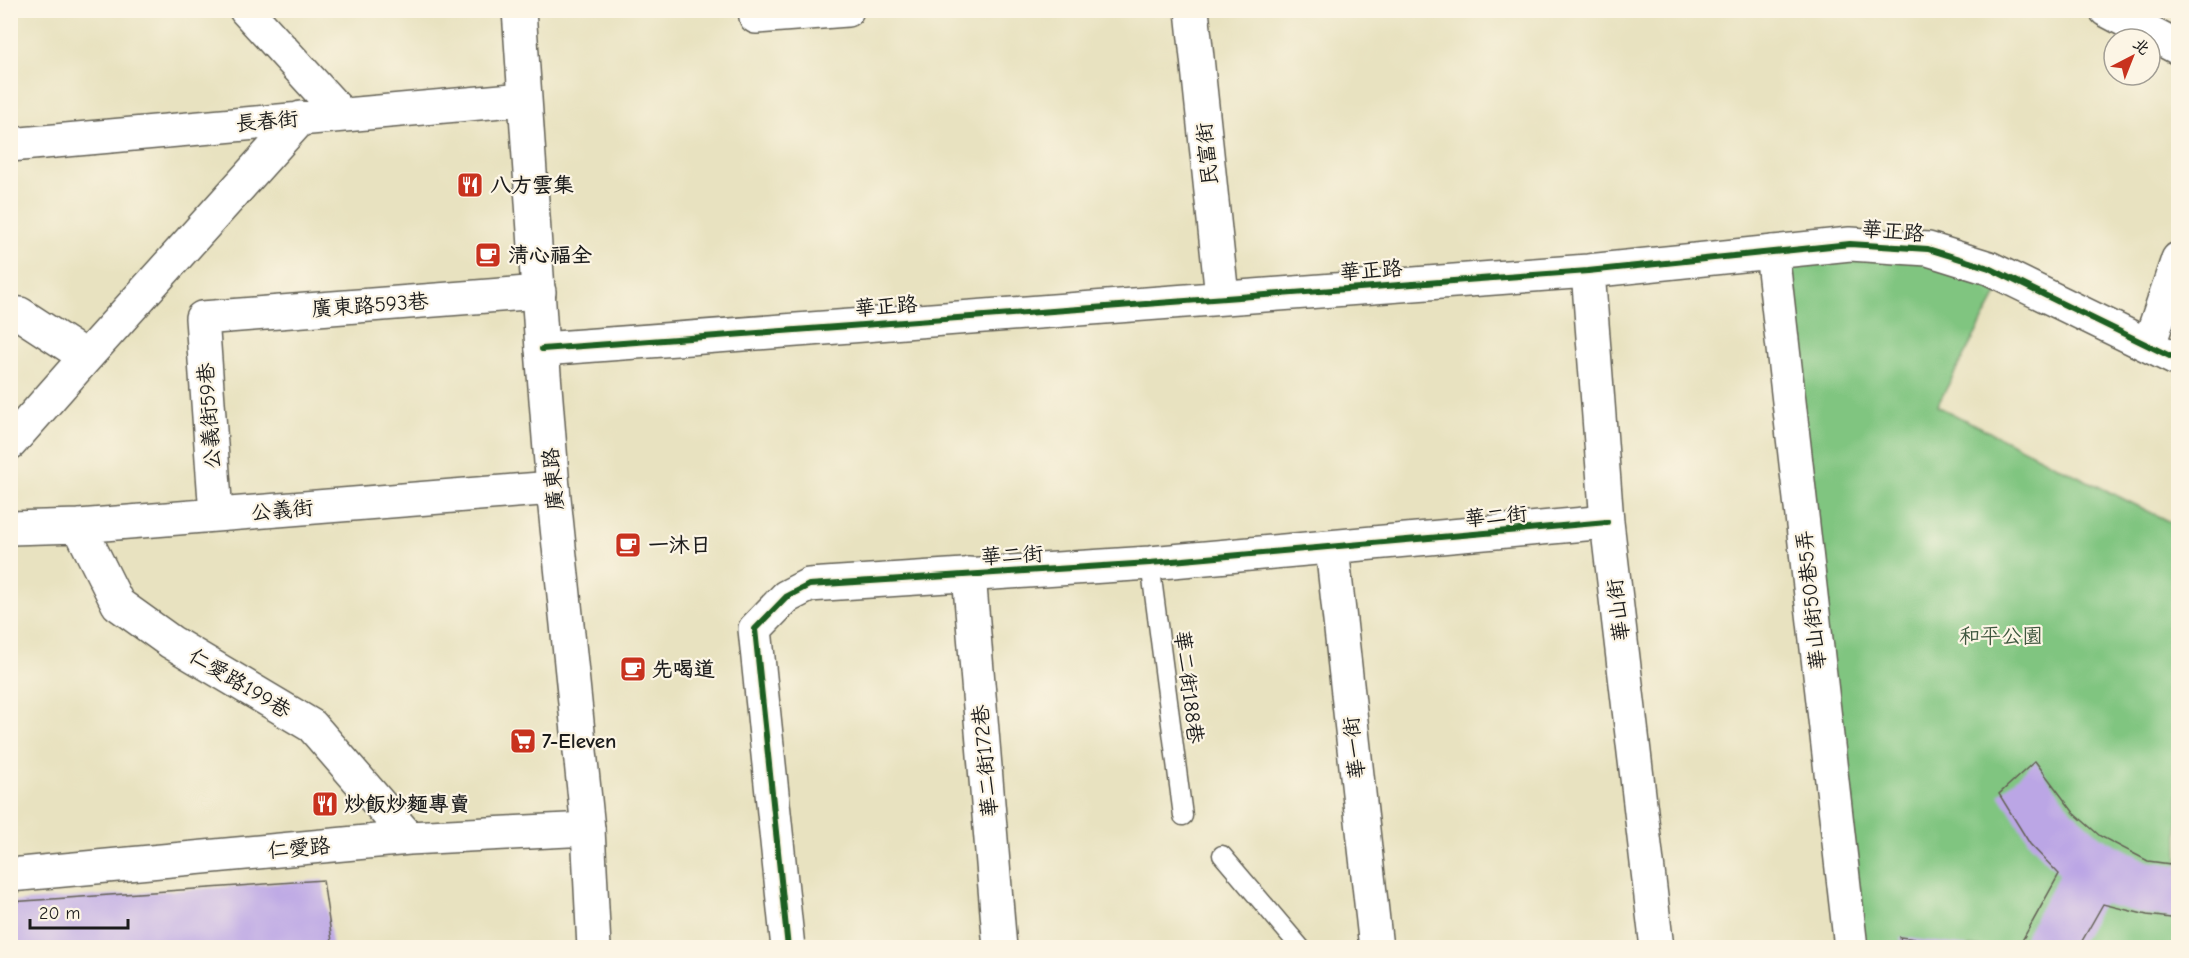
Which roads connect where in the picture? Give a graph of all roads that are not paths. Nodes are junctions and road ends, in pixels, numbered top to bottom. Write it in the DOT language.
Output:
graph roads {
  1 [pos="246,10"];
  2 [pos="519,10"];
  3 [pos="755,10"];
  4 [pos="847,10"];
  5 [pos="1192,10"];
  6 [pos="2106,10"];
  7 [pos="2178,48"];
  8 [pos="524,99"];
  9 [pos="342,115"];
  10 [pos="301,118"];
  11 [pos="10,145"];
  12 [pos="1772,252"];
  13 [pos="2178,259"];
  14 [pos="1588,271"];
  15 [pos="539,292"];
  16 [pos="1222,297"];
  17 [pos="10,313"];
  18 [pos="202,318"];
  19 [pos="2149,345"];
  20 [pos="542,349"];
  21 [pos="86,357"];
  22 [pos="2178,360"];
  23 [pos="10,443"];
  24 [pos="553,488"];
  25 [pos="216,515"];
  26 [pos="1607,522"];
  27 [pos="79,526"];
  28 [pos="10,528"];
  29 [pos="1332,548"];
  30 [pos="1150,563"];
  31 [pos="969,574"];
  32 [pos="1183,816"];
  33 [pos="588,829"];
  34 [pos="409,838"];
  35 [pos="1222,855"];
  36 [pos="10,875"];
  37 [pos="594,948"];
  38 [pos="789,948"];
  39 [pos="1000,948"];
  40 [pos="1300,948"];
  41 [pos="1377,948"];
  42 [pos="1658,948"];
  43 [pos="1851,948"];
  1 -- 9 [label="street"];
  2 -- 8 [label="street, 廣東路"];
  3 -- 4 [label="street"];
  5 -- 16 [label="street, 民富街"];
  6 -- 7 [label="street"];
  8 -- 9 [label="street, 長春街"];
  8 -- 15 [label="street, 廣東路"];
  9 -- 10 [label="street, 長春街"];
  10 -- 11 [label="street, 長春街"];
  10 -- 21 [label="street"];
  12 -- 14 [label="street, 華正路"];
  12 -- 19 [label="street, 華正路"];
  12 -- 43 [label="street, 華山街50巷5弄"];
  13 -- 19 [label="street"];
  14 -- 16 [label="street, 華正路"];
  14 -- 26 [label="street, 華山街"];
  15 -- 18 [label="street, 廣東路593巷"];
  15 -- 20 [label="street, 廣東路"];
  16 -- 20 [label="street, 華正路"];
  17 -- 21 [label="street"];
  18 -- 25 [label="street, 公義街59巷"];
  19 -- 22 [label="street, 華正路"];
  20 -- 24 [label="street, 廣東路"];
  21 -- 23 [label="street"];
  24 -- 25 [label="street, 公義街"];
  24 -- 33 [label="street, 廣東路"];
  25 -- 27 [label="street, 公義街"];
  26 -- 29 [label="street, 華二街"];
  26 -- 42 [label="street, 華山街"];
  27 -- 28 [label="street, 公義街"];
  27 -- 34 [label="street, 仁愛路199巷"];
  29 -- 30 [label="street, 華二街"];
  29 -- 41 [label="street, 華一街"];
  30 -- 31 [label="street, 華二街"];
  30 -- 32 [label="lane, 華二街188巷"];
  31 -- 38 [label="street, 華二街"];
  31 -- 39 [label="street, 華二街172巷"];
  33 -- 34 [label="street, 仁愛路"];
  33 -- 37 [label="street, 廣東路"];
  34 -- 36 [label="street, 仁愛路"];
  35 -- 40 [label="lane"];
}
